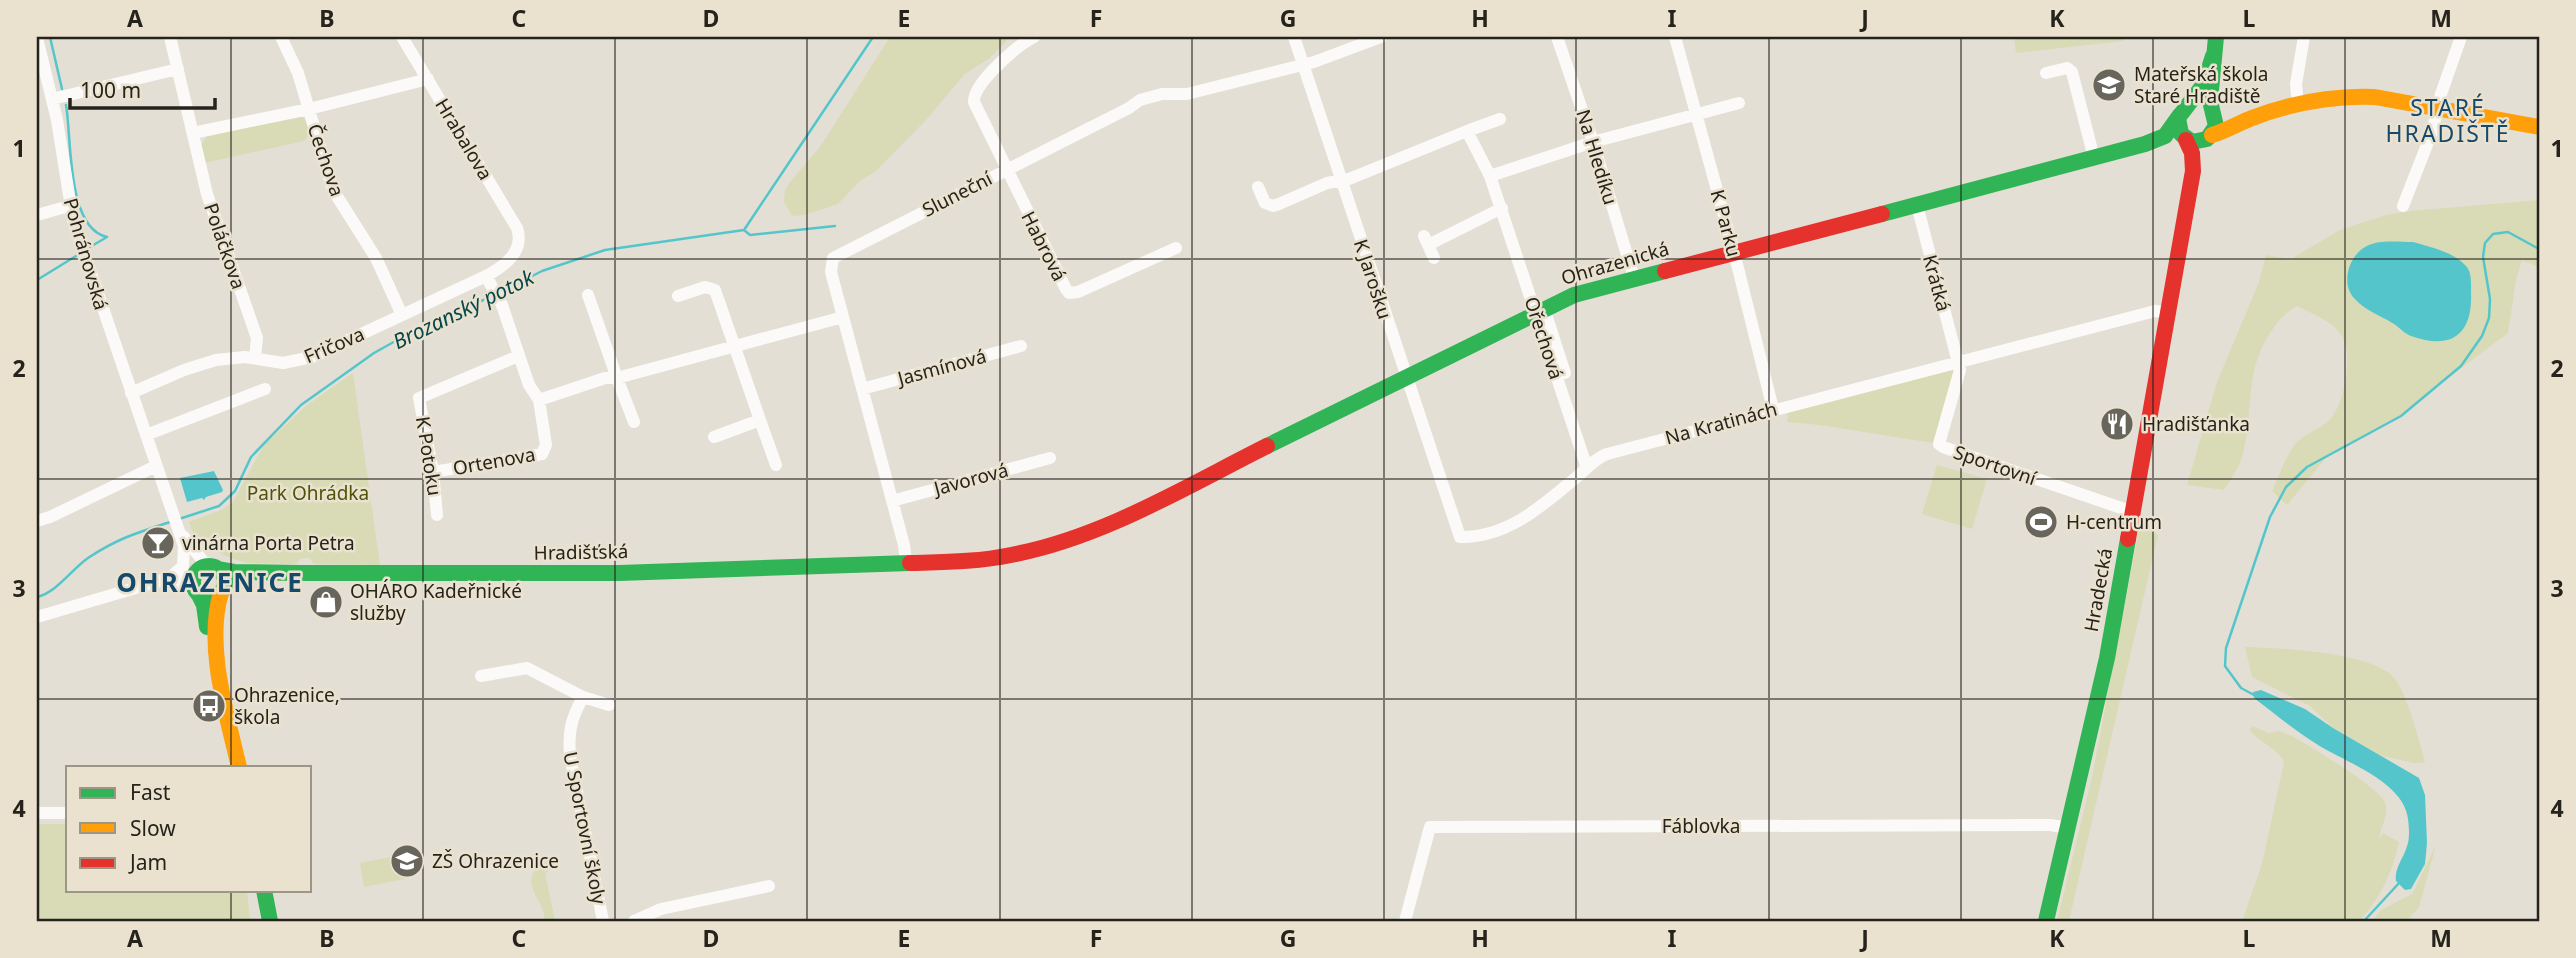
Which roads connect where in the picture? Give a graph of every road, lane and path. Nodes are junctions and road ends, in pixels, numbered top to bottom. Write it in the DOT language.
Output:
graph roads {
  1 [pos="170,37"];
  2 [pos="281,37"];
  3 [pos="402,37"];
  4 [pos="1034,37"];
  5 [pos="1294,37"];
  6 [pos="1381,37"];
  7 [pos="1557,37"];
  8 [pos="1675,37"];
  9 [pos="2216,37"];
  10 [pos="2304,37"];
  11 [pos="2461,37"];
  12 [pos="37,38"];
  13 [pos="2213,56"];
  14 [pos="1303,65"];
  15 [pos="178,69"];
  16 [pos="2046,73"];
  17 [pos="428,79"];
  18 [pos="52,99"];
  19 [pos="1739,103"];
  20 [pos="2298,105"];
  21 [pos="309,108"];
  22 [pos="2437,110"];
  23 [pos="2181,113"];
  24 [pos="1696,114"];
  25 [pos="2213,114"];
  26 [pos="2254,117"];
  27 [pos="1500,118"];
  28 [pos="2539,127"];
  29 [pos="1467,131"];
  30 [pos="193,133"];
  31 [pos="2210,137"];
  32 [pos="2185,138"];
  33 [pos="1593,142"];
  34 [pos="2145,144"];
  35 [pos="2094,158"];
  36 [pos="1006,169"];
  37 [pos="1490,176"];
  38 [pos="1341,181"];
  39 [pos="2192,181"];
  40 [pos="1258,187"];
  41 [pos="1917,205"];
  42 [pos="69,206"];
  43 [pos="2403,206"];
  44 [pos="1502,208"];
  45 [pos="37,215"];
  46 [pos="518,244"];
  47 [pos="1176,247"];
  48 [pos="1734,252"];
  49 [pos="1434,258"];
  50 [pos="1634,278"];
  51 [pos="489,282"];
  52 [pos="589,295"];
  53 [pos="678,296"];
  54 [pos="1540,310"];
  55 [pos="2168,312"];
  56 [pos="402,314"];
  57 [pos="843,317"];
  58 [pos="1021,346"];
  59 [pos="734,348"];
  60 [pos="518,356"];
  61 [pos="255,358"];
  62 [pos="1958,362"];
  63 [pos="1406,377"];
  64 [pos="617,378"];
  65 [pos="265,389"];
  66 [pos="862,389"];
  67 [pos="131,393"];
  68 [pos="539,400"];
  69 [pos="1773,409"];
  70 [pos="760,420"];
  71 [pos="634,422"];
  72 [pos="146,435"];
  73 [pos="714,437"];
  74 [pos="1050,457"];
  75 [pos="1592,463"];
  76 [pos="776,465"];
  77 [pos="156,466"];
  78 [pos="433,472"];
  79 [pos="892,501"];
  80 [pos="2133,512"];
  81 [pos="437,515"];
  82 [pos="37,521"];
  83 [pos="179,532"];
  84 [pos="906,564"];
  85 [pos="216,568"];
  86 [pos="300,573"];
  87 [pos="170,578"];
  88 [pos="197,582"];
  89 [pos="146,586"];
  90 [pos="222,592"];
  91 [pos="37,617"];
  92 [pos="481,676"];
  93 [pos="223,690"];
  94 [pos="583,697"];
  95 [pos="609,705"];
  96 [pos="239,766"];
  97 [pos="37,813"];
  98 [pos="66,813"];
  99 [pos="2069,828"];
  100 [pos="769,886"];
  101 [pos="264,892"];
  102 [pos="270,921"];
  103 [pos="603,921"];
  104 [pos="634,921"];
  105 [pos="1405,921"];
  106 [pos="2046,921"];
  1 -- 15 [label="street, Poláčkova"];
  2 -- 21 [label="street, Čechova"];
  3 -- 17 [label="street, Hrabalova"];
  4 -- 36 [label="street"];
  5 -- 14 [label="street, K Jarošku"];
  6 -- 14 [label="street, Sluneční"];
  7 -- 33 [label="street, Na Hledíku"];
  8 -- 24 [label="street, K Parku"];
  9 -- 13 [label="street"];
  10 -- 20 [label="street"];
  11 -- 22 [label="street"];
  12 -- 18 [label="street, Pohránovská"];
  13 -- 23 [label="street, Ohrazenická"];
  13 -- 25 [label="street"];
  14 -- 36 [label="street, Sluneční"];
  14 -- 38 [label="street, K Jarošku"];
  15 -- 18 [label="street"];
  15 -- 30 [label="street, Poláčkova"];
  16 -- 35 [label="street"];
  17 -- 21 [label="street"];
  17 -- 46 [label="street, Hrabalova"];
  18 -- 42 [label="street, Pohránovská"];
  19 -- 24 [label="street"];
  20 -- 22 [label="street"];
  20 -- 26 [label="street"];
  21 -- 30 [label="street"];
  21 -- 56 [label="street, Čechova"];
  22 -- 28 [label="street"];
  22 -- 43 [label="street"];
  23 -- 25 [label="street"];
  23 -- 32 [label="street"];
  23 -- 34 [label="street, Ohrazenická"];
  24 -- 33 [label="street"];
  24 -- 48 [label="street, K Parku"];
  25 -- 26 [label="street"];
  25 -- 31 [label="street"];
  26 -- 31 [label="street"];
  27 -- 29 [label="street"];
  29 -- 37 [label="street, Ořechová"];
  29 -- 38 [label="street"];
  30 -- 61 [label="street, Poláčkova"];
  31 -- 32 [label="street"];
  31 -- 39 [label="street, Hradecká"];
  32 -- 34 [label="street, Ohrazenická"];
  32 -- 39 [label="street, Hradecká"];
  33 -- 37 [label="street"];
  33 -- 50 [label="street, Na Hledíku"];
  34 -- 35 [label="street, Ohrazenická"];
  35 -- 41 [label="street, Ohrazenická"];
  36 -- 47 [label="street, Habrová"];
  36 -- 57 [label="street, Sluneční"];
  37 -- 44 [label="street, Ořechová"];
  38 -- 40 [label="street"];
  38 -- 63 [label="street, K Jarošku"];
  39 -- 55 [label="street, Hradecká"];
  41 -- 48 [label="street, Ohrazenická"];
  41 -- 62 [label="street, Krátká"];
  42 -- 45 [label="street"];
  42 -- 67 [label="street, Pohránovská"];
  44 -- 49 [label="street"];
  44 -- 54 [label="street, Ořechová"];
  46 -- 51 [label="street, Fričova"];
  48 -- 50 [label="street, Ohrazenická"];
  48 -- 69 [label="street, K Parku"];
  50 -- 54 [label="street, Ohrazenická"];
  51 -- 56 [label="street, Fričova"];
  51 -- 60 [label="street, Ortenova"];
  52 -- 64 [label="street"];
  53 -- 59 [label="street"];
  54 -- 63 [label="street, Ohrazenická"];
  54 -- 75 [label="street, Ořechová"];
  55 -- 62 [label="street, Na Kratinách"];
  55 -- 80 [label="street, Hradecká"];
  56 -- 61 [label="street, Fričova"];
  57 -- 59 [label="street"];
  57 -- 66 [label="street, Sluneční"];
  58 -- 66 [label="street, Jasmínová"];
  59 -- 64 [label="street"];
  59 -- 70 [label="street"];
  60 -- 68 [label="street, Ortenova"];
  60 -- 78 [label="street, K Potoku"];
  61 -- 67 [label="street, Fričova"];
  62 -- 69 [label="street, Na Kratinách"];
  62 -- 80 [label="street, Sportovní"];
  63 -- 75 [label="street, Na Kratinách"];
  63 -- 84 [label="street, Ohrazenická"];
  64 -- 68 [label="street"];
  64 -- 71 [label="street"];
  65 -- 72 [label="street"];
  66 -- 79 [label="street, Sluneční"];
  67 -- 72 [label="street, Pohránovská"];
  68 -- 78 [label="street, Ortenova"];
  69 -- 75 [label="street, Na Kratinách"];
  70 -- 73 [label="street"];
  70 -- 76 [label="street"];
  72 -- 77 [label="street, Pohránovská"];
  74 -- 79 [label="street, Javorová"];
  77 -- 82 [label="street"];
  77 -- 83 [label="street, Pohránovská"];
  78 -- 81 [label="street, K Potoku"];
  79 -- 84 [label="street, Sluneční"];
  80 -- 99 [label="street, Hradecká"];
  83 -- 85 [label="street, Pohránovská"];
  83 -- 87 [label="street, Pohránovská"];
  83 -- 88 [label="street, Pohránovská"];
  84 -- 86 [label="street, Hradišťská"];
  85 -- 86 [label="street, Hradišťská"];
  85 -- 88 [label="street"];
  85 -- 90 [label="street"];
  86 -- 90 [label="street, Hradišťská"];
  87 -- 88 [label="street"];
  87 -- 89 [label="street"];
  88 -- 89 [label="street"];
  88 -- 90 [label="street"];
  88 -- 93 [label="street"];
  89 -- 91 [label="street"];
  90 -- 93 [label="street"];
  92 -- 94 [label="street"];
  93 -- 96 [label="street"];
  94 -- 95 [label="street"];
  94 -- 103 [label="street, U Sportovní školy"];
  97 -- 98 [label="street"];
  99 -- 105 [label="street, Fáblovka"];
  99 -- 106 [label="street, Hradecká"];
  100 -- 104 [label="street"];
  101 -- 102 [label="street"];
}
